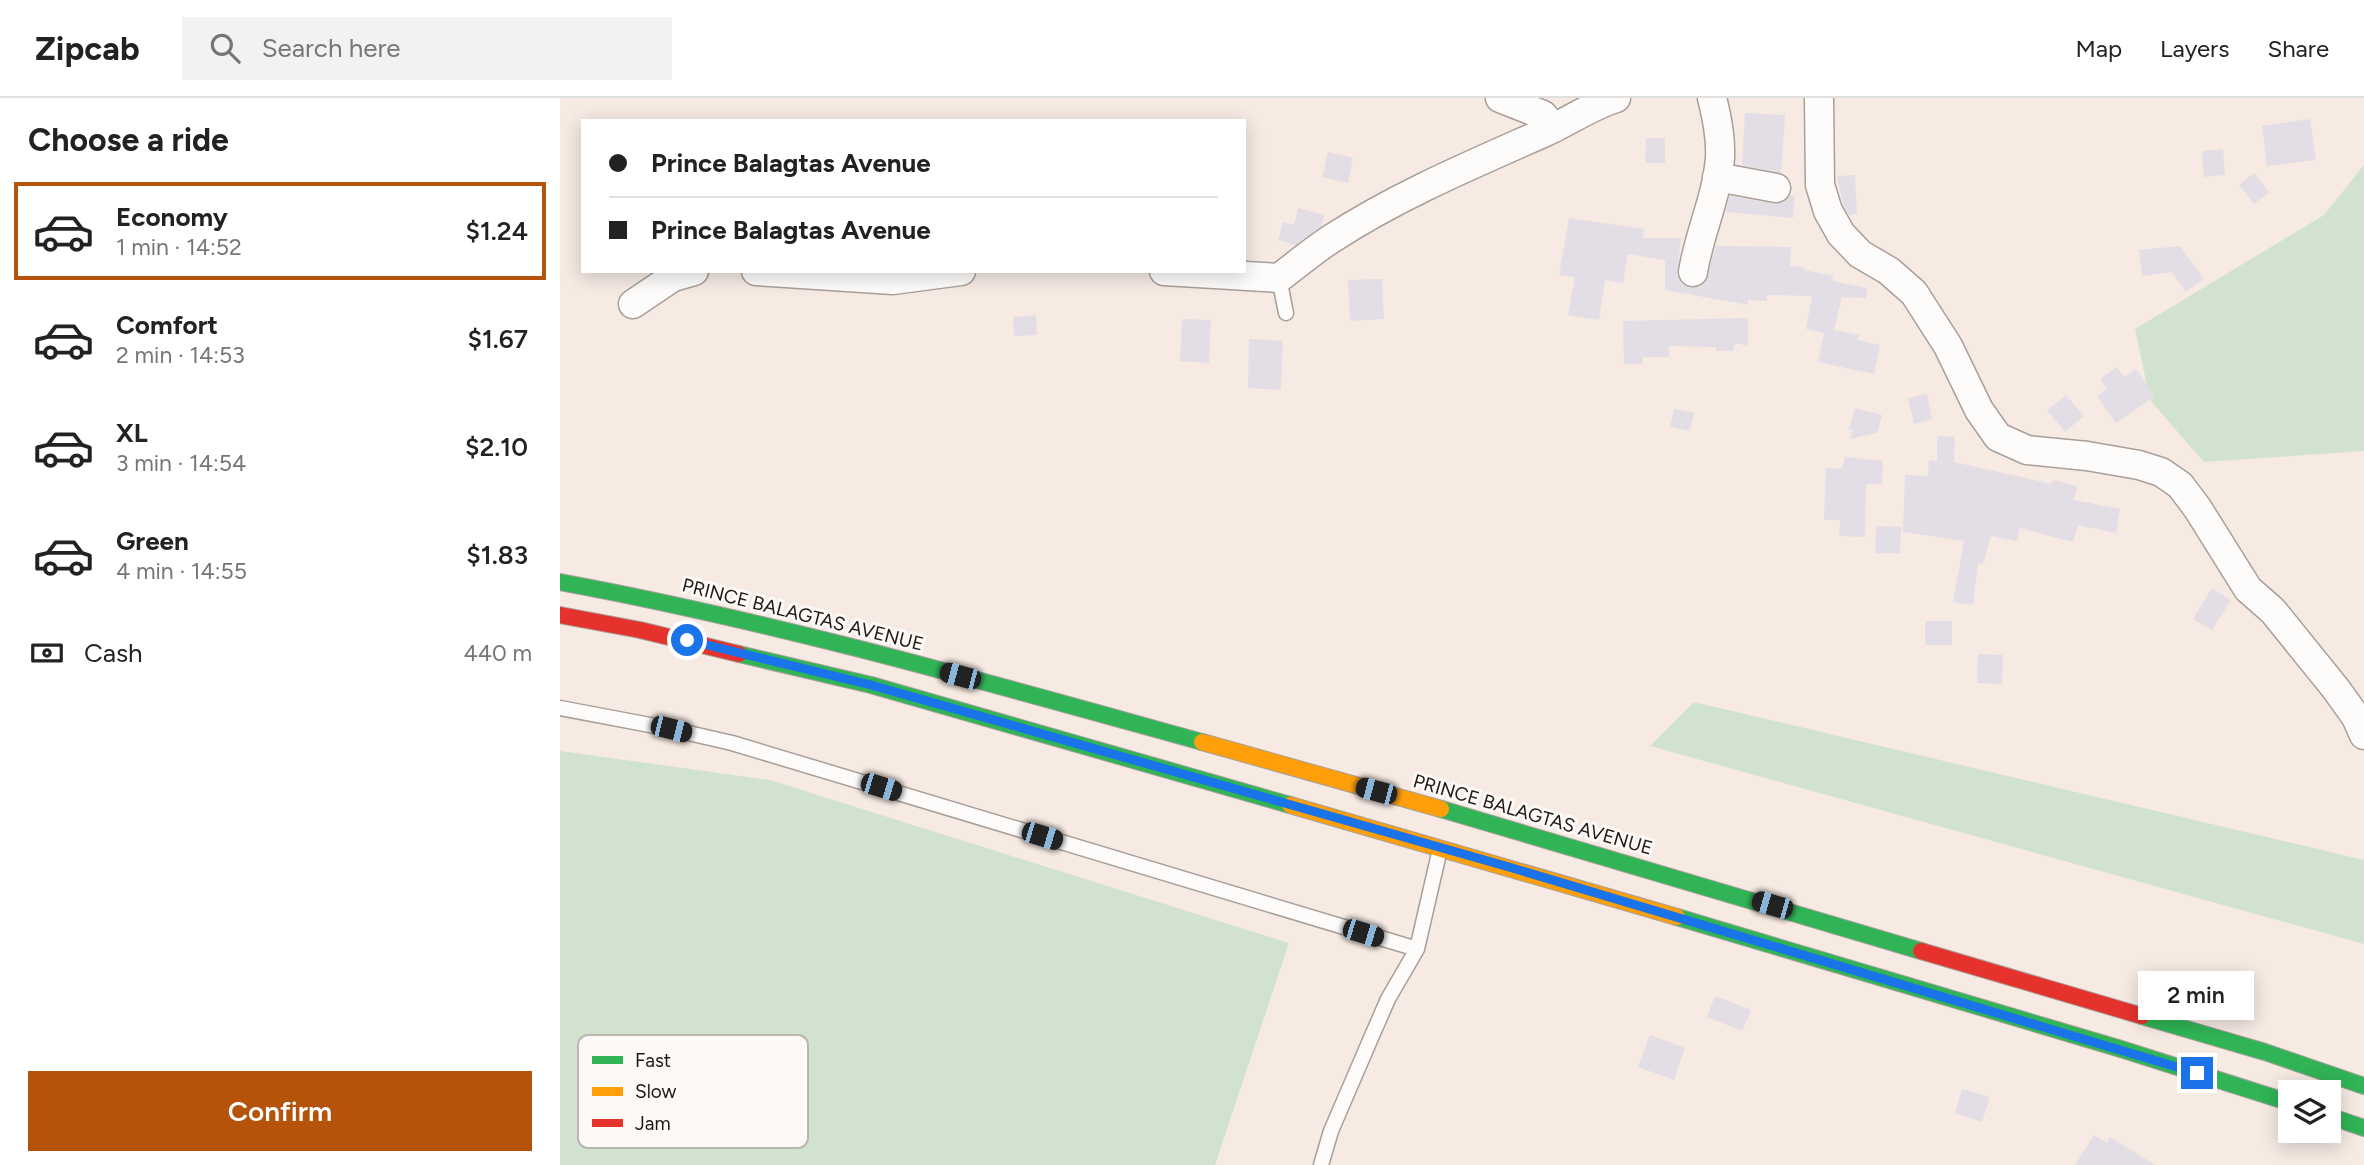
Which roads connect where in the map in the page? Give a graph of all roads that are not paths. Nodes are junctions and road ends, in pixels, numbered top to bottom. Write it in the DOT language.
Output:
graph roads {
  1 [pos="1500,98"];
  2 [pos="1616,98"];
  3 [pos="1712,98"];
  4 [pos="1819,98"];
  5 [pos="1554,128"];
  6 [pos="1717,177"];
  7 [pos="1776,188"];
  8 [pos="1693,272"];
  9 [pos="686,273"];
  10 [pos="786,273"];
  11 [pos="946,273"];
  12 [pos="1197,273"];
  13 [pos="1279,278"];
  14 [pos="634,304"];
  15 [pos="1286,313"];
  16 [pos="560,582"];
  17 [pos="560,615"];
  18 [pos="560,708"];
  19 [pos="2364,735"];
  20 [pos="1115,736"];
  21 [pos="1440,848"];
  22 [pos="1417,949"];
  23 [pos="2364,1086"];
  24 [pos="2278,1099"];
  25 [pos="2341,1120"];
  26 [pos="2364,1128"];
  27 [pos="1321,1165"];
  1 -- 5 [label="street"];
  2 -- 5 [label="street"];
  3 -- 6 [label="street"];
  4 -- 19 [label="street"];
  5 -- 13 [label="street"];
  6 -- 7 [label="street"];
  6 -- 8 [label="street"];
  9 -- 14 [label="street"];
  10 -- 11 [label="street"];
  12 -- 13 [label="street"];
  13 -- 15 [label="lane"];
  16 -- 20 [label="main road, PRINCE BALAGTAS AVENUE"];
  17 -- 20 [label="main road, PRINCE BALAGTAS AVENUE"];
  18 -- 22 [label="lane"];
  20 -- 21 [label="main road, PRINCE BALAGTAS AVENUE"];
  20 -- 23 [label="main road, PRINCE BALAGTAS AVENUE"];
  21 -- 22 [label="lane"];
  21 -- 24 [label="main road, PRINCE BALAGTAS AVENUE"];
  22 -- 27 [label="lane"];
  25 -- 26 [label="main road"];
}
